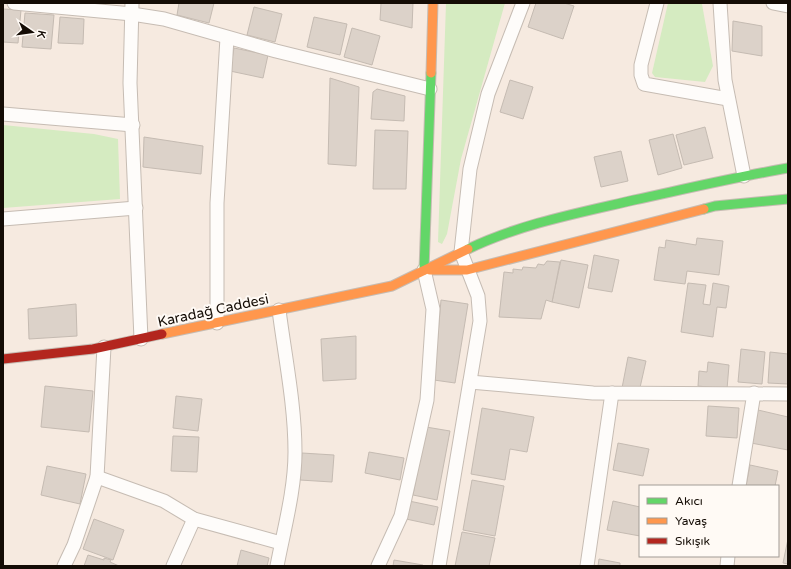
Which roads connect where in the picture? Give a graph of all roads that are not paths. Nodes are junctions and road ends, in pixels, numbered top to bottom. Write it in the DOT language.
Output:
graph roads {
  1 [pos="14,3"];
  2 [pos="433,3"];
  3 [pos="524,3"];
  4 [pos="656,3"];
  5 [pos="720,3"];
  6 [pos="773,3"];
  7 [pos="788,6"];
  8 [pos="132,9"];
  9 [pos="227,38"];
  10 [pos="430,89"];
  11 [pos="728,99"];
  12 [pos="3,114"];
  13 [pos="133,125"];
  14 [pos="788,168"];
  15 [pos="744,176"];
  16 [pos="788,199"];
  17 [pos="136,208"];
  18 [pos="3,219"];
  19 [pos="461,252"];
  20 [pos="424,270"];
  21 [pos="467,270"];
  22 [pos="279,310"];
  23 [pos="217,323"];
  24 [pos="141,339"];
  25 [pos="104,347"];
  26 [pos="3,359"];
  27 [pos="470,382"];
  28 [pos="612,393"];
  29 [pos="754,394"];
  30 [pos="788,394"];
  31 [pos="97,477"];
  32 [pos="739,485"];
  33 [pos="194,519"];
  34 [pos="281,542"];
  35 [pos="64,566"];
  36 [pos="174,566"];
  37 [pos="276,566"];
  38 [pos="378,566"];
  39 [pos="439,566"];
  40 [pos="587,566"];
  1 -- 8 [label="street"];
  2 -- 10 [label="street"];
  3 -- 19 [label="street"];
  4 -- 11 [label="street"];
  5 -- 11 [label="street"];
  6 -- 7 [label="street"];
  8 -- 9 [label="street"];
  8 -- 13 [label="street"];
  9 -- 10 [label="street"];
  9 -- 23 [label="street"];
  10 -- 20 [label="street"];
  11 -- 15 [label="street"];
  12 -- 13 [label="street"];
  13 -- 17 [label="street"];
  14 -- 15 [label="street, Karadağ Caddesi"];
  15 -- 19 [label="street, Karadağ Caddesi"];
  16 -- 21 [label="street"];
  17 -- 18 [label="street"];
  17 -- 24 [label="street"];
  19 -- 20 [label="street, Karadağ Caddesi"];
  19 -- 21 [label="street"];
  20 -- 21 [label="street"];
  20 -- 22 [label="street, Karadağ Caddesi"];
  20 -- 38 [label="street"];
  21 -- 27 [label="street"];
  22 -- 23 [label="street, Karadağ Caddesi"];
  22 -- 34 [label="street"];
  23 -- 24 [label="street, Karadağ Caddesi"];
  24 -- 25 [label="street, Karadağ Caddesi"];
  25 -- 26 [label="street, Karadağ Caddesi"];
  25 -- 31 [label="street"];
  27 -- 28 [label="street"];
  27 -- 39 [label="street"];
  28 -- 29 [label="street"];
  28 -- 40 [label="street"];
  29 -- 30 [label="street"];
  29 -- 32 [label="street"];
  31 -- 33 [label="street"];
  31 -- 35 [label="street"];
  33 -- 34 [label="street"];
  33 -- 36 [label="street"];
  34 -- 37 [label="street"];
}
